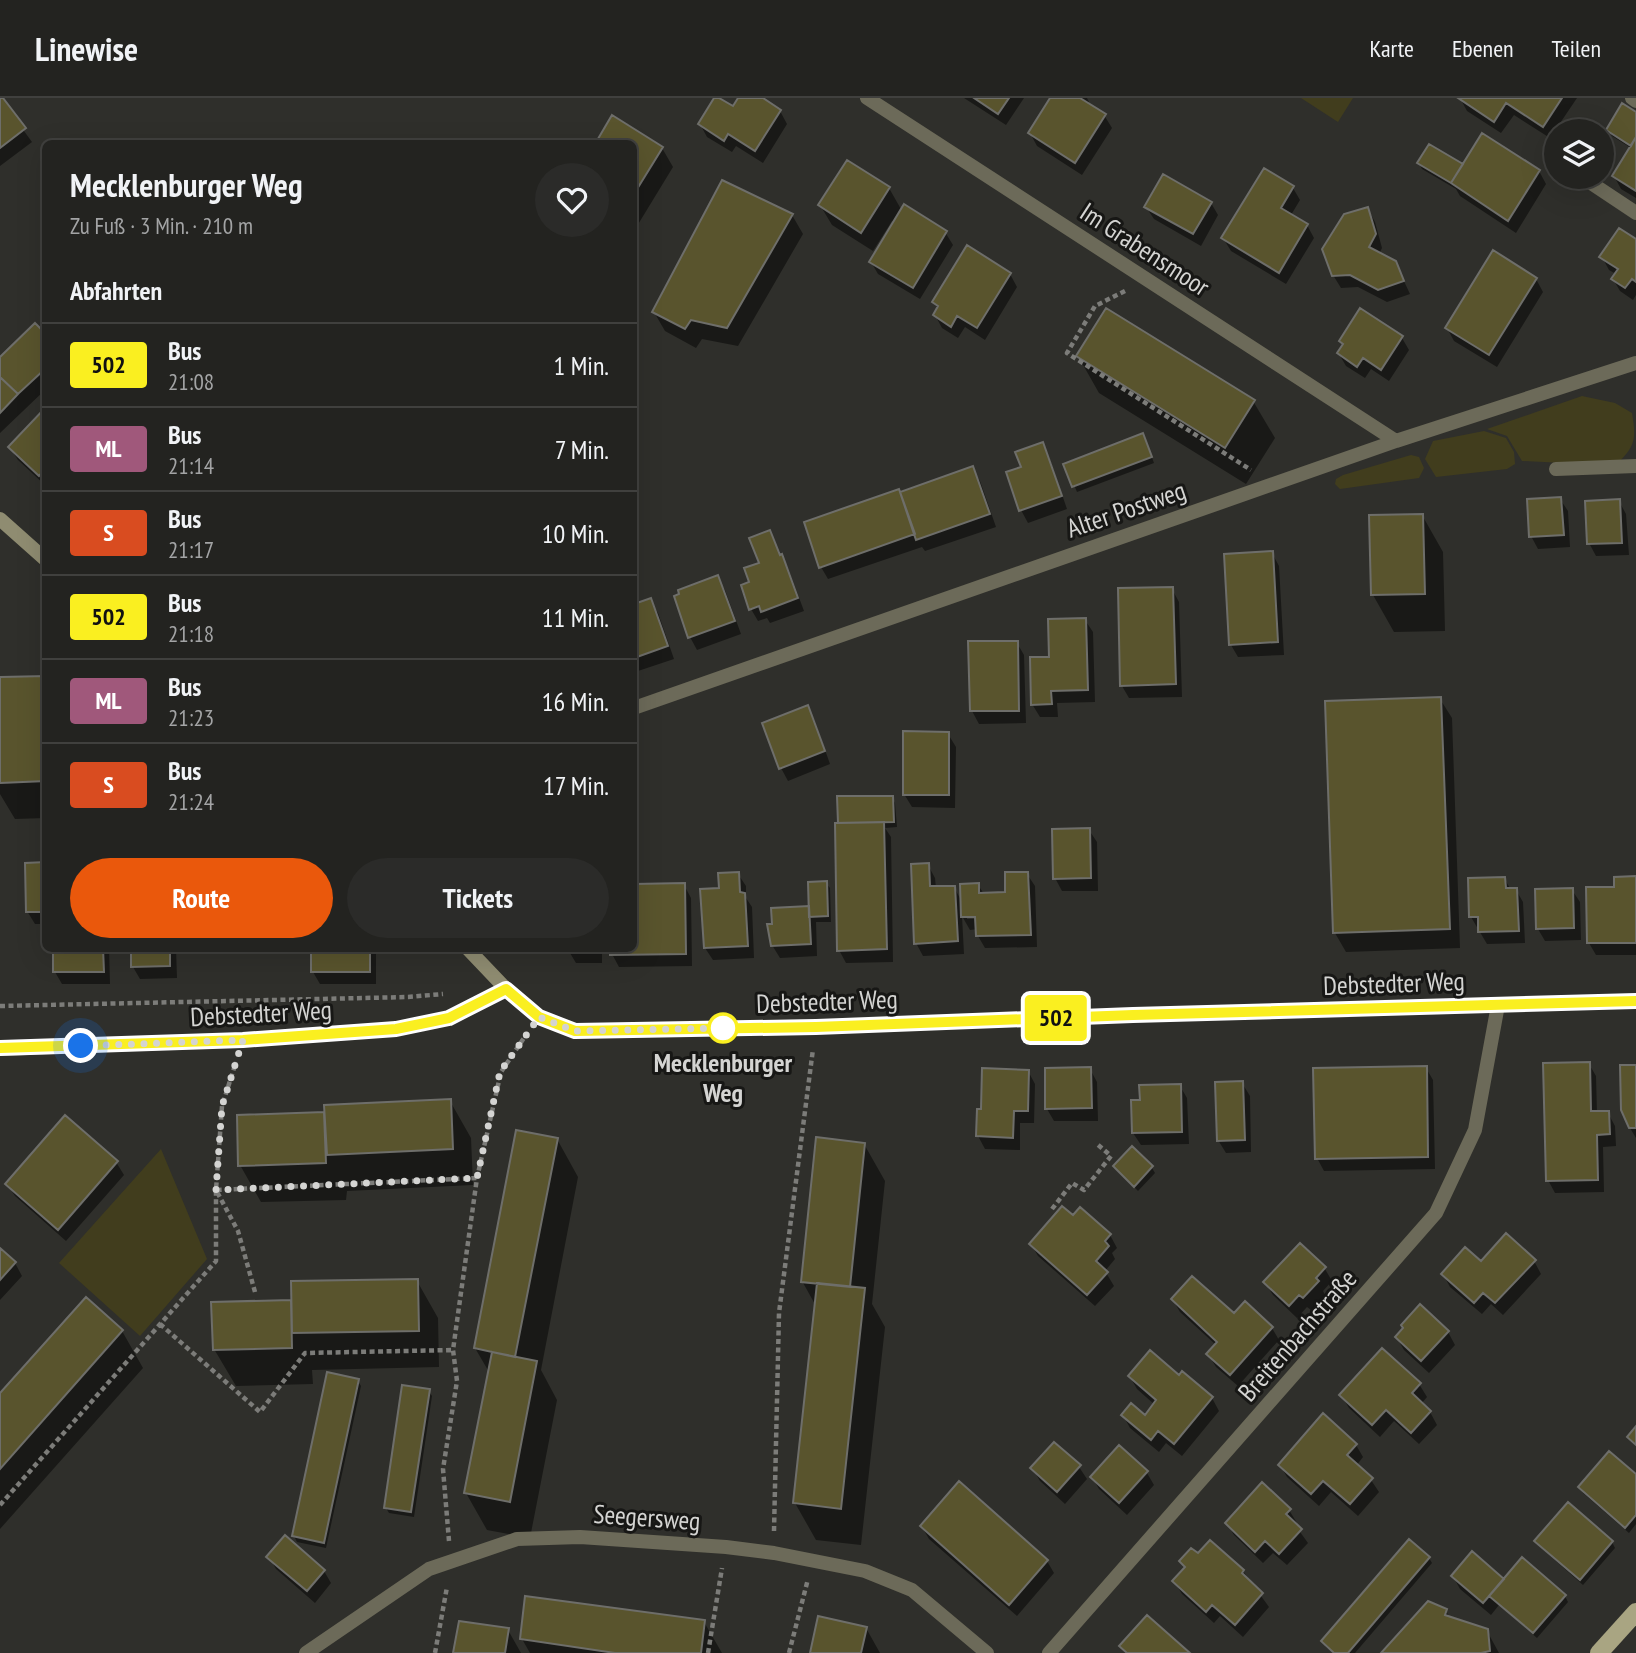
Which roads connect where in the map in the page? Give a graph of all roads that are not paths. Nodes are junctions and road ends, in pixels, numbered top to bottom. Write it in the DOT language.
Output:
graph roads {
  1 [pos="867,98"];
  2 [pos="1600,189"];
  3 [pos="1636,213"];
  4 [pos="1636,363"];
  5 [pos="1396,441"];
  6 [pos="1636,466"];
  7 [pos="1556,469"];
  8 [pos="0,519"];
  9 [pos="42,556"];
  10 [pos="637,707"];
  11 [pos="471,952"];
  12 [pos="506,989"];
  13 [pos="1636,1001"];
  14 [pos="1498,1005"];
  15 [pos="0,1048"];
  16 [pos="1636,1612"];
  17 [pos="306,1653"];
  18 [pos="987,1653"];
  19 [pos="1049,1653"];
  20 [pos="1599,1653"];
  1 -- 5 [label="street, Im Grabensmoor"];
  2 -- 3 [label="street"];
  4 -- 5 [label="street, Alter Postweg"];
  5 -- 10 [label="street, Alter Postweg"];
  6 -- 7 [label="street"];
  8 -- 9 [label="street"];
  11 -- 12 [label="street"];
  12 -- 14 [label="street, Debstedter Weg"];
  12 -- 15 [label="street, Debstedter Weg"];
  13 -- 14 [label="street, Debstedter Weg"];
  14 -- 19 [label="street, Breitenbachstraße"];
  16 -- 20 [label="main road"];
  17 -- 18 [label="street, Seegersweg"];
}
